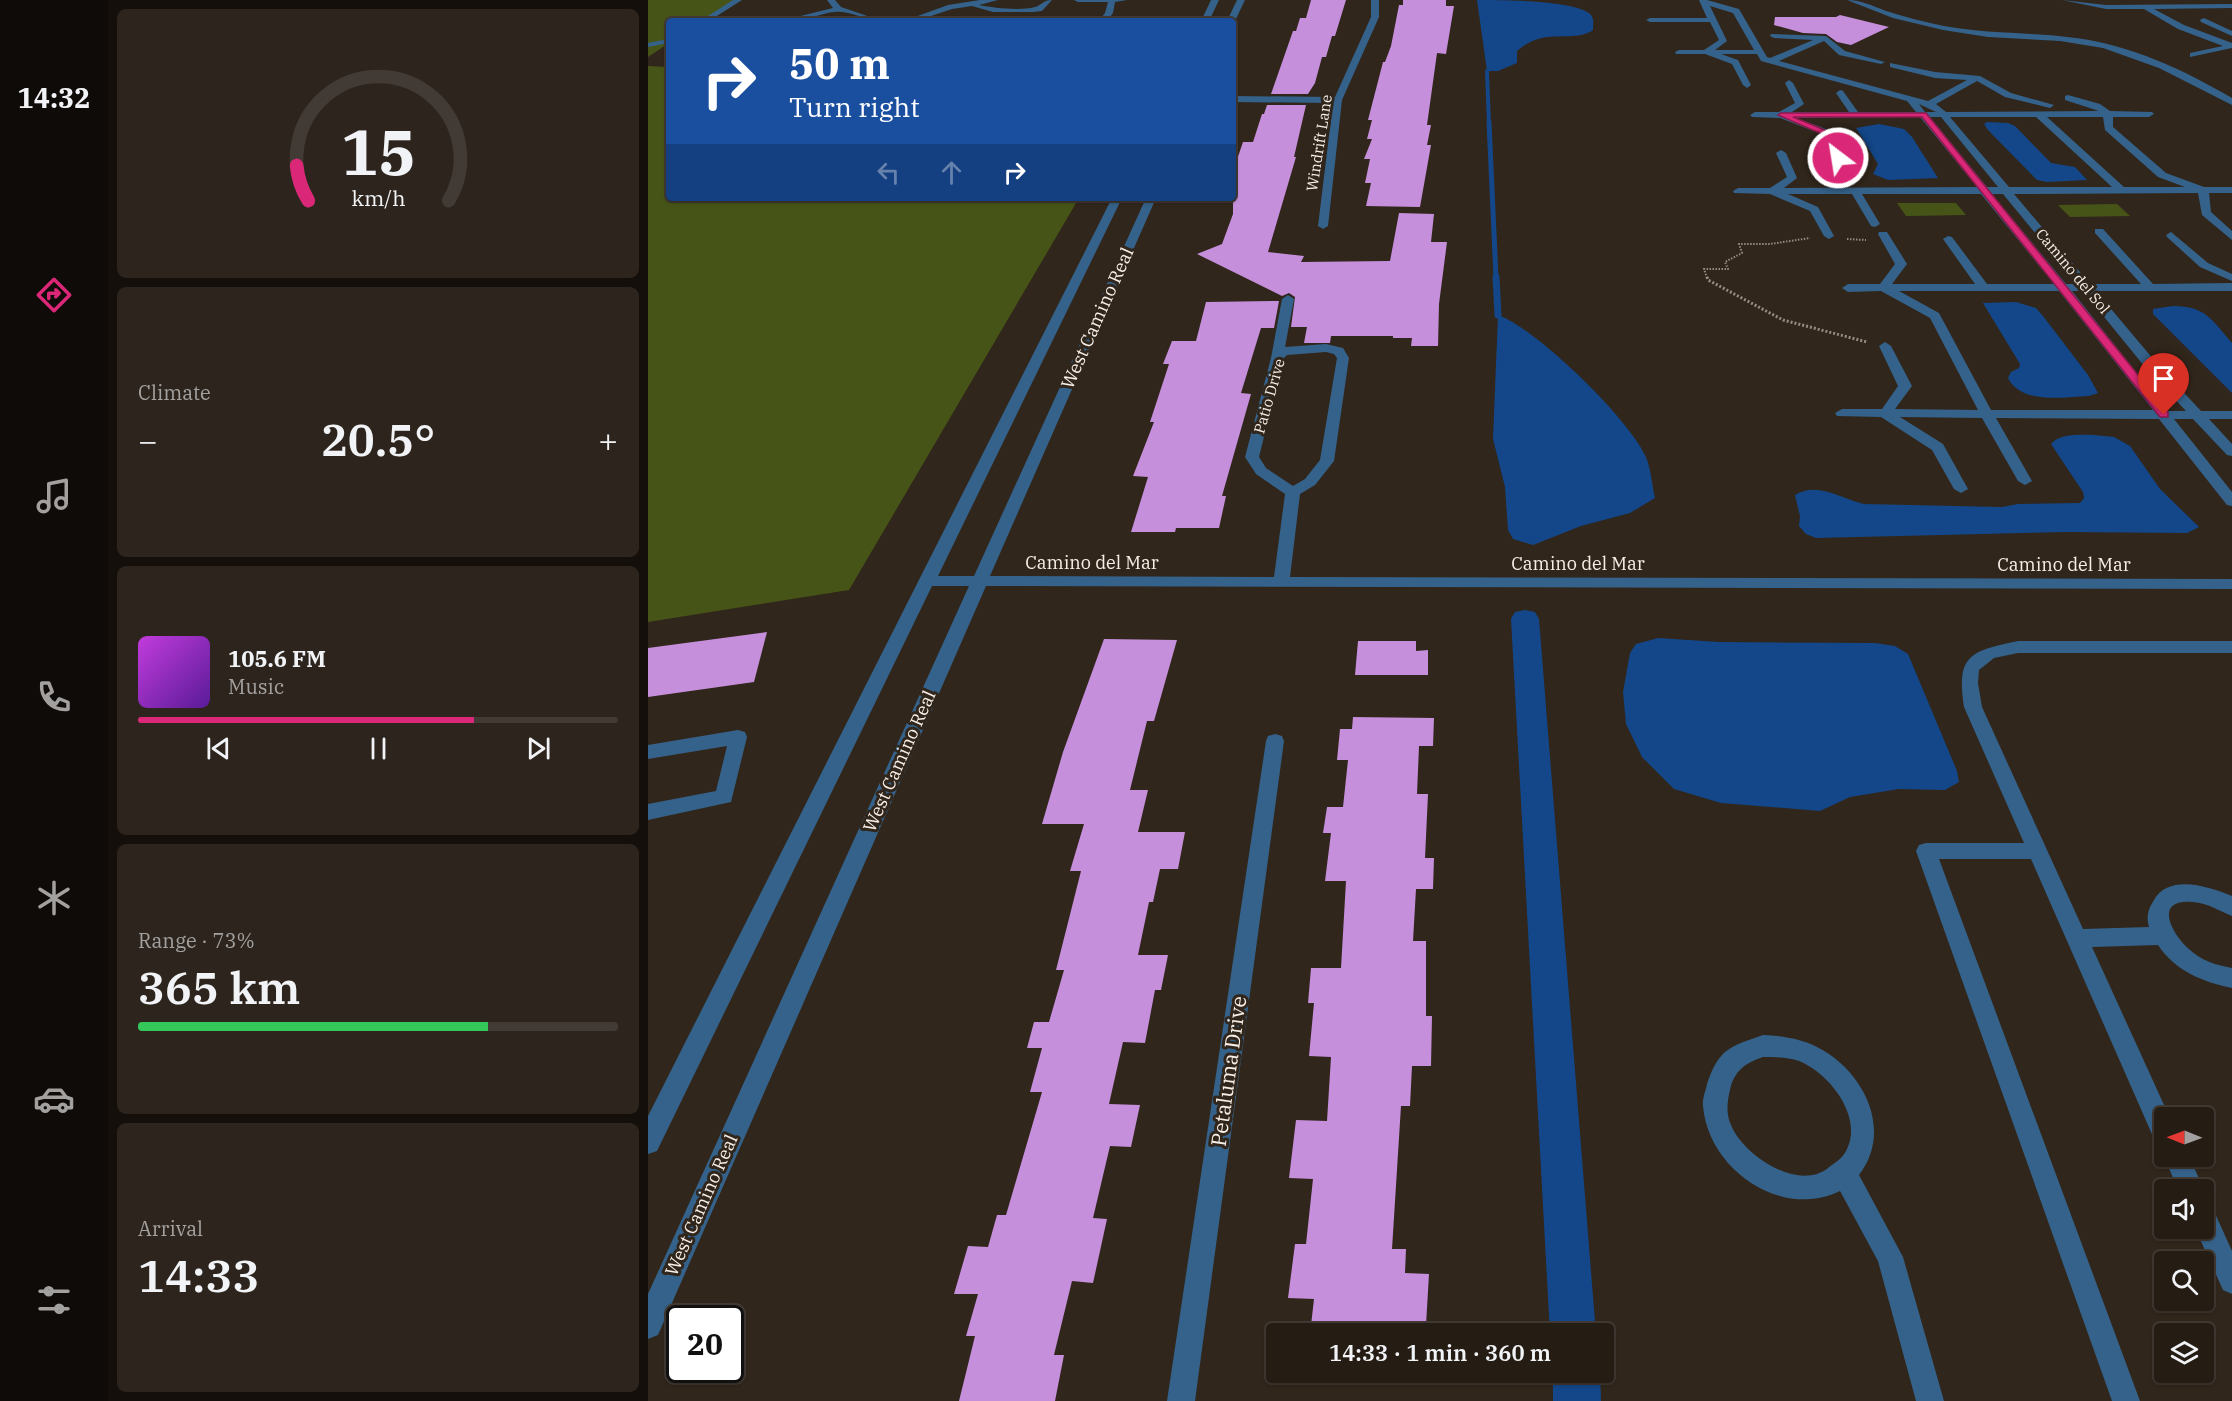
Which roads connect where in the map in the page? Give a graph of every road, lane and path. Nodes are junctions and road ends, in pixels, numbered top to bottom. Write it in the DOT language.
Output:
graph roads {
  1 [pos="738,0"];
  2 [pos="831,0"];
  3 [pos="994,0"];
  4 [pos="1048,0"];
  5 [pos="1078,0"];
  6 [pos="1123,0"];
  7 [pos="1215,0"];
  8 [pos="1241,0"];
  9 [pos="1375,0"];
  10 [pos="1851,0"];
  11 [pos="2067,0"];
  12 [pos="2135,0"];
  13 [pos="2175,0"];
  14 [pos="1112,1"];
  15 [pos="1705,1"];
  16 [pos="967,3"];
  17 [pos="2143,6"];
  18 [pos="2232,6"];
  19 [pos="2183,7"];
  20 [pos="838,9"];
  21 [pos="2223,17"];
  22 [pos="709,18"];
  23 [pos="797,18"];
  24 [pos="868,18"];
  25 [pos="918,18"];
  26 [pos="1105,18"];
  27 [pos="1206,18"];
  28 [pos="1232,18"];
  29 [pos="1650,20"];
  30 [pos="1712,20"];
  31 [pos="2204,20"];
  32 [pos="1837,32"];
  33 [pos="2232,34"];
  34 [pos="1774,36"];
  35 [pos="1826,38"];
  36 [pos="666,42"];
  37 [pos="648,45"];
  38 [pos="2232,46"];
  39 [pos="1679,52"];
  40 [pos="1706,52"];
  41 [pos="1760,52"];
  42 [pos="1788,54"];
  43 [pos="2193,55"];
  44 [pos="1799,57"];
  45 [pos="1771,61"];
  46 [pos="1881,62"];
  47 [pos="1893,66"];
  48 [pos="1977,78"];
  49 [pos="1789,83"];
  50 [pos="1747,85"];
  51 [pos="1840,93"];
  52 [pos="2068,98"];
  53 [pos="1236,99"];
  54 [pos="1338,102"];
  55 [pos="2232,102"];
  56 [pos="1928,104"];
  57 [pos="2050,105"];
  58 [pos="1236,106"];
  59 [pos="2038,114"];
  60 [pos="2108,114"];
  61 [pos="2150,114"];
  62 [pos="1755,115"];
  63 [pos="1781,115"];
  64 [pos="1856,115"];
  65 [pos="1943,115"];
  66 [pos="1781,153"];
  67 [pos="1838,158"];
  68 [pos="1985,190"];
  69 [pos="2006,190"];
  70 [pos="2121,190"];
  71 [pos="2203,190"];
  72 [pos="2232,190"];
  73 [pos="1738,191"];
  74 [pos="1772,191"];
  75 [pos="1855,191"];
  76 [pos="1115,201"];
  77 [pos="1150,201"];
  78 [pos="1323,226"];
  79 [pos="2099,231"];
  80 [pos="1882,233"];
  81 [pos="2171,235"];
  82 [pos="1829,236"];
  83 [pos="2232,237"];
  84 [pos="1948,239"];
  85 [pos="2232,278"];
  86 [pos="1983,287"];
  87 [pos="2063,287"];
  88 [pos="2087,287"];
  89 [pos="2150,287"];
  90 [pos="2232,287"];
  91 [pos="1848,288"];
  92 [pos="1882,288"];
  93 [pos="1288,299"];
  94 [pos="1885,346"];
  95 [pos="1277,358"];
  96 [pos="1842,413"];
  97 [pos="1885,414"];
  98 [pos="1986,414"];
  99 [pos="2164,415"];
  100 [pos="2199,415"];
  101 [pos="2232,415"];
  102 [pos="2232,452"];
  103 [pos="2025,481"];
  104 [pos="1961,489"];
  105 [pos="1293,492"];
  106 [pos="2232,502"];
  107 [pos="925,581"];
  108 [pos="979,581"];
  109 [pos="1281,582"];
  110 [pos="2232,584"];
  111 [pos="2232,647"];
  112 [pos="1275,741"];
  113 [pos="648,752"];
  114 [pos="648,812"];
  115 [pos="2038,851"];
  116 [pos="2232,907"];
  117 [pos="2164,936"];
  118 [pos="2077,938"];
  119 [pos="2232,978"];
  120 [pos="2154,1110"];
  121 [pos="648,1142"];
  122 [pos="1845,1174"];
  123 [pos="2213,1239"];
  124 [pos="2232,1281"];
  125 [pos="648,1325"];
  126 [pos="1181,1401"];
  127 [pos="1930,1401"];
  128 [pos="2126,1401"];
  1 -- 22 [label="street"];
  2 -- 20 [label="street"];
  3 -- 16 [label="street"];
  4 -- 16 [label="street"];
  5 -- 14 [label="street"];
  6 -- 14 [label="street"];
  7 -- 27 [label="street"];
  8 -- 28 [label="street"];
  9 -- 54 [label="street, Windrift Lane"];
  10 -- 55 [label="street"];
  11 -- 17 [label="street"];
  12 -- 17 [label="street"];
  13 -- 19 [label="street"];
  14 -- 26 [label="street"];
  15 -- 30 [label="street"];
  15 -- 41 [label="street, Camino del Sol"];
  16 -- 25 [label="street"];
  17 -- 19 [label="street"];
  17 -- 38 [label="street"];
  18 -- 19 [label="street"];
  19 -- 31 [label="street"];
  20 -- 23 [label="street"];
  20 -- 24 [label="street"];
  21 -- 31 [label="street"];
  29 -- 30 [label="street"];
  30 -- 40 [label="street"];
  31 -- 33 [label="street"];
  32 -- 35 [label="street"];
  34 -- 35 [label="street"];
  35 -- 42 [label="street"];
  35 -- 46 [label="street"];
  36 -- 37 [label="street"];
  38 -- 43 [label="street"];
  39 -- 40 [label="street"];
  40 -- 41 [label="street"];
  40 -- 50 [label="street"];
  41 -- 45 [label="street, Camino del Sol"];
  42 -- 44 [label="street"];
  42 -- 45 [label="street"];
  45 -- 56 [label="street, Camino del Sol"];
  47 -- 48 [label="street"];
  48 -- 56 [label="street"];
  48 -- 57 [label="street"];
  49 -- 63 [label="street"];
  51 -- 64 [label="street"];
  52 -- 60 [label="street"];
  53 -- 54 [label="street"];
  54 -- 58 [label="street"];
  54 -- 78 [label="street, Windrift Lane"];
  56 -- 64 [label="street"];
  56 -- 65 [label="street, Camino del Sol"];
  56 -- 68 [label="street, Camino del Sol"];
  59 -- 60 [label="street"];
  59 -- 65 [label="street"];
  59 -- 70 [label="street"];
  60 -- 61 [label="street"];
  60 -- 71 [label="street"];
  62 -- 63 [label="street"];
  63 -- 64 [label="street"];
  63 -- 67 [label="street"];
  65 -- 69 [label="street, Camino del Sol"];
  66 -- 74 [label="street"];
  68 -- 69 [label="street"];
  68 -- 75 [label="street"];
  68 -- 87 [label="street, Camino del Sol"];
  69 -- 70 [label="street"];
  69 -- 88 [label="street, Camino del Sol"];
  70 -- 71 [label="street"];
  71 -- 72 [label="street"];
  71 -- 83 [label="street"];
  73 -- 74 [label="street"];
  74 -- 75 [label="street"];
  74 -- 82 [label="street"];
  75 -- 80 [label="street"];
  76 -- 107 [label="street, West Camino Real"];
  77 -- 108 [label="street, West Camino Real"];
  79 -- 89 [label="street"];
  80 -- 82 [label="path"];
  80 -- 92 [label="street"];
  81 -- 85 [label="street"];
  82 -- 94 [label="path"];
  84 -- 86 [label="street"];
  86 -- 87 [label="street"];
  86 -- 92 [label="street"];
  87 -- 88 [label="street"];
  87 -- 99 [label="street, Camino del Sol"];
  88 -- 89 [label="street"];
  88 -- 100 [label="street, Camino del Sol"];
  89 -- 90 [label="street"];
  91 -- 92 [label="street"];
  92 -- 98 [label="street"];
  93 -- 95 [label="street"];
  94 -- 97 [label="street"];
  95 -- 105 [label="street, Patio Drive"];
  95 -- 105 [label="street, Patio Drive"];
  96 -- 97 [label="street"];
  97 -- 98 [label="street"];
  97 -- 104 [label="street"];
  98 -- 99 [label="street"];
  98 -- 103 [label="street"];
  99 -- 100 [label="street"];
  99 -- 106 [label="street, Camino del Sol"];
  100 -- 101 [label="street"];
  100 -- 102 [label="street, Camino del Sol"];
  105 -- 109 [label="street"];
  107 -- 108 [label="street, Camino del Mar"];
  107 -- 121 [label="street, West Camino Real"];
  108 -- 109 [label="street, Camino del Mar"];
  108 -- 125 [label="street, West Camino Real"];
  109 -- 110 [label="street, Camino del Mar"];
  111 -- 115 [label="street"];
  112 -- 126 [label="street, Petaluma Drive"];
  113 -- 114 [label="street"];
  115 -- 118 [label="street"];
  115 -- 128 [label="street"];
  116 -- 117 [label="street"];
  117 -- 118 [label="street"];
  117 -- 119 [label="street"];
  118 -- 120 [label="street"];
  122 -- 122 [label="street"];
  122 -- 127 [label="street"];
  123 -- 124 [label="street"];
}
